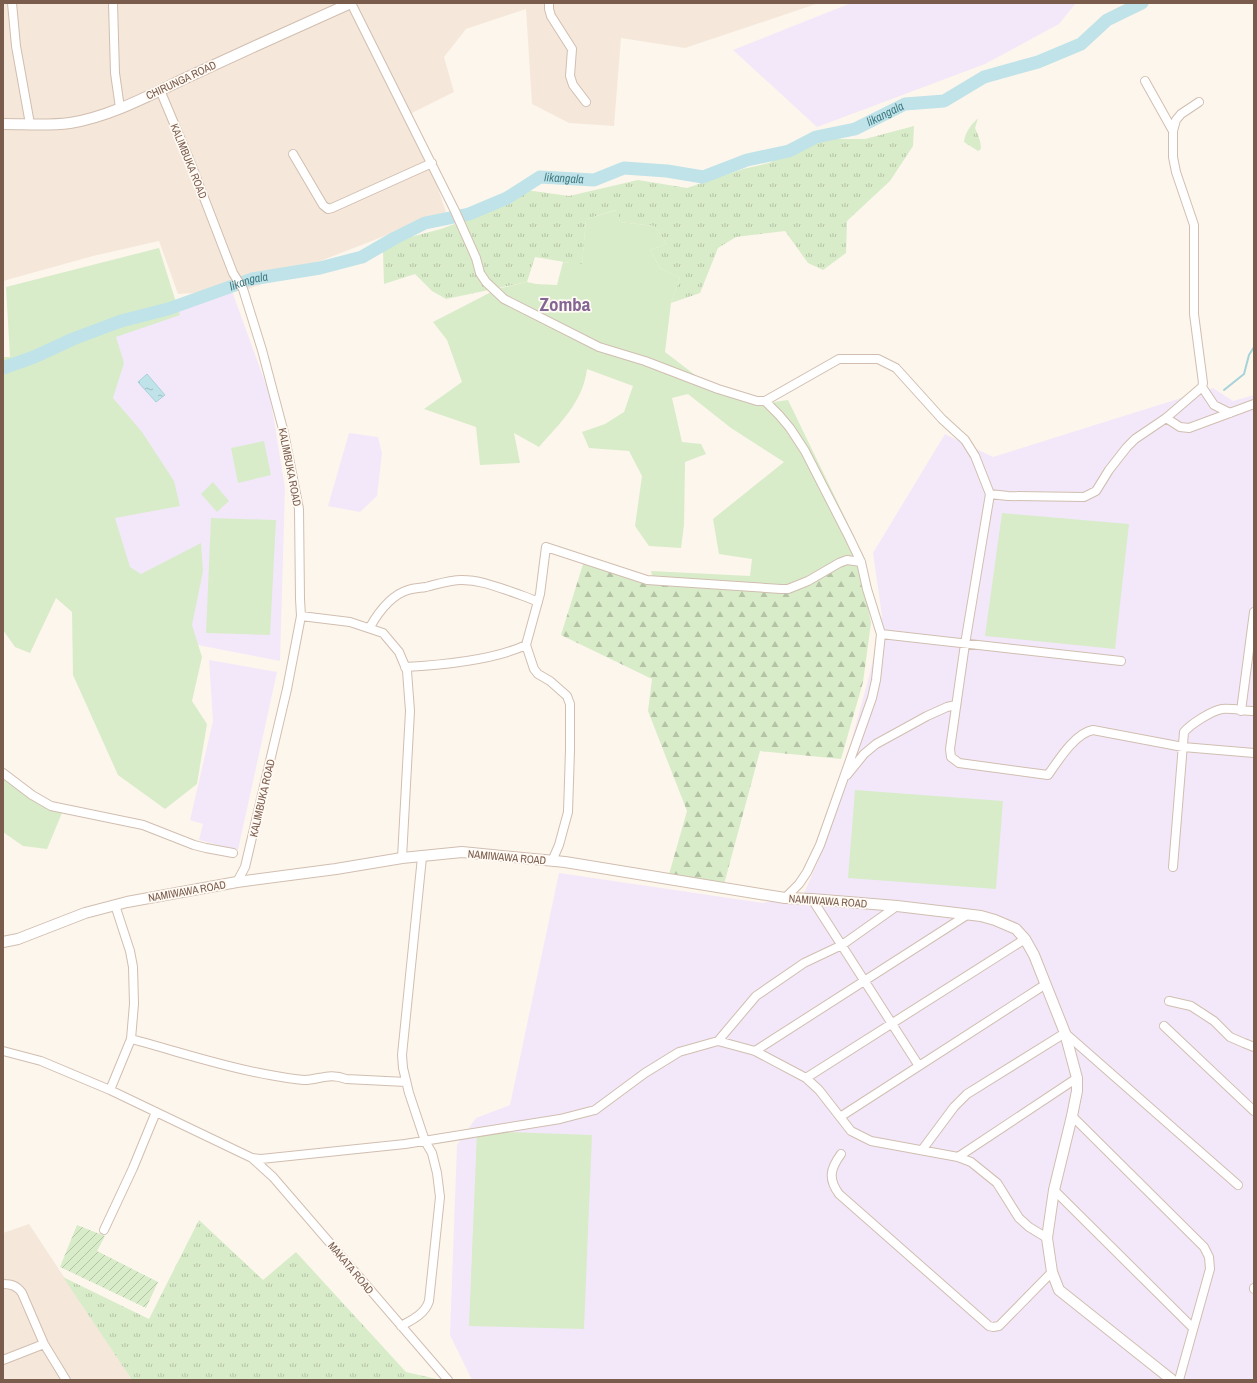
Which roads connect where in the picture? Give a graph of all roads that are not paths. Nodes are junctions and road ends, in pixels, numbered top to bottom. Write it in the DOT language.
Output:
graph roads {
  1 [pos="12,3"];
  2 [pos="113,3"];
  3 [pos="351,3"];
  4 [pos="549,3"];
  5 [pos="1145,81"];
  6 [pos="160,90"];
  7 [pos="586,102"];
  8 [pos="1199,102"];
  9 [pos="120,108"];
  10 [pos="3,124"];
  11 [pos="30,124"];
  12 [pos="1173,131"];
  13 [pos="293,154"];
  14 [pos="432,163"];
  15 [pos="1202,388"];
  16 [pos="765,401"];
  17 [pos="1254,404"];
  18 [pos="1230,413"];
  19 [pos="1166,418"];
  20 [pos="990,494"];
  21 [pos="861,562"];
  22 [pos="538,602"];
  23 [pos="1254,612"];
  24 [pos="301,616"];
  25 [pos="370,627"];
  26 [pos="881,634"];
  27 [pos="965,644"];
  28 [pos="526,645"];
  29 [pos="1121,661"];
  30 [pos="405,667"];
  31 [pos="956,705"];
  32 [pos="1241,711"];
  33 [pos="1254,712"];
  34 [pos="1183,747"];
  35 [pos="1254,753"];
  36 [pos="3,773"];
  37 [pos="842,780"];
  38 [pos="234,853"];
  39 [pos="422,857"];
  40 [pos="402,858"];
  41 [pos="552,861"];
  42 [pos="1173,866"];
  43 [pos="237,882"];
  44 [pos="785,898"];
  45 [pos="812,899"];
  46 [pos="115,905"];
  47 [pos="897,906"];
  48 [pos="967,915"];
  49 [pos="1025,939"];
  50 [pos="3,942"];
  51 [pos="842,945"];
  52 [pos="865,981"];
  53 [pos="1046,984"];
  54 [pos="1169,1001"];
  55 [pos="892,1023"];
  56 [pos="1164,1026"];
  57 [pos="1065,1033"];
  58 [pos="130,1039"];
  59 [pos="718,1041"];
  60 [pos="1254,1046"];
  61 [pos="3,1051"];
  62 [pos="755,1051"];
  63 [pos="919,1066"];
  64 [pos="806,1078"];
  65 [pos="1077,1078"];
  66 [pos="406,1082"];
  67 [pos="110,1090"];
  68 [pos="1254,1111"];
  69 [pos="156,1112"];
  70 [pos="1072,1116"];
  71 [pos="840,1117"];
  72 [pos="425,1141"];
  73 [pos="922,1150"];
  74 [pos="841,1154"];
  75 [pos="958,1157"];
  76 [pos="252,1158"];
  77 [pos="1238,1185"];
  78 [pos="1054,1190"];
  79 [pos="104,1230"];
  80 [pos="1048,1238"];
  81 [pos="1052,1272"];
  82 [pos="3,1284"];
  83 [pos="401,1326"];
  84 [pos="1193,1328"];
  85 [pos="44,1344"];
  86 [pos="3,1360"];
  87 [pos="66,1380"];
  88 [pos="448,1380"];
  89 [pos="1172,1380"];
  90 [pos="1179,1380"];
  1 -- 11 [label="street"];
  2 -- 9 [label="street"];
  3 -- 6 [label="street, CHIRUNGA ROAD"];
  3 -- 14 [label="street"];
  4 -- 7 [label="street"];
  5 -- 12 [label="street"];
  6 -- 9 [label="street, CHIRUNGA ROAD"];
  6 -- 24 [label="street, KALIMBUKA ROAD"];
  8 -- 12 [label="street"];
  9 -- 11 [label="street, CHIRUNGA ROAD"];
  10 -- 11 [label="street, CHIRUNGA ROAD"];
  12 -- 15 [label="street"];
  13 -- 14 [label="street"];
  14 -- 16 [label="street"];
  15 -- 18 [label="street"];
  15 -- 19 [label="street"];
  16 -- 20 [label="street"];
  16 -- 21 [label="street"];
  17 -- 18 [label="street"];
  18 -- 19 [label="street"];
  19 -- 20 [label="street"];
  20 -- 27 [label="street"];
  21 -- 22 [label="street"];
  21 -- 26 [label="street"];
  22 -- 25 [label="street"];
  22 -- 28 [label="street"];
  23 -- 32 [label="street"];
  24 -- 25 [label="street"];
  24 -- 43 [label="street, KALIMBUKA ROAD"];
  25 -- 30 [label="street"];
  26 -- 27 [label="street"];
  26 -- 37 [label="street"];
  27 -- 29 [label="street"];
  27 -- 31 [label="street"];
  28 -- 30 [label="street"];
  28 -- 41 [label="street"];
  30 -- 40 [label="street"];
  31 -- 34 [label="street"];
  31 -- 37 [label="street"];
  32 -- 33 [label="street"];
  32 -- 34 [label="street"];
  34 -- 35 [label="street"];
  34 -- 42 [label="street"];
  36 -- 38 [label="street"];
  37 -- 44 [label="street"];
  39 -- 40 [label="street, NAMIWAWA ROAD"];
  39 -- 41 [label="street, NAMIWAWA ROAD"];
  39 -- 66 [label="street"];
  40 -- 43 [label="street, NAMIWAWA ROAD"];
  41 -- 44 [label="street, NAMIWAWA ROAD"];
  43 -- 46 [label="street, NAMIWAWA ROAD"];
  44 -- 45 [label="street, NAMIWAWA ROAD"];
  45 -- 47 [label="street, NAMIWAWA ROAD"];
  45 -- 51 [label="street"];
  46 -- 50 [label="street, NAMIWAWA ROAD"];
  46 -- 58 [label="street"];
  47 -- 48 [label="street, NAMIWAWA ROAD"];
  47 -- 51 [label="street"];
  48 -- 49 [label="street, NAMIWAWA ROAD"];
  48 -- 52 [label="street"];
  49 -- 53 [label="street"];
  49 -- 55 [label="street"];
  51 -- 52 [label="street"];
  51 -- 59 [label="street"];
  52 -- 55 [label="street"];
  52 -- 62 [label="street"];
  53 -- 57 [label="street"];
  53 -- 63 [label="street"];
  54 -- 60 [label="street"];
  55 -- 63 [label="street"];
  55 -- 64 [label="street"];
  56 -- 68 [label="street"];
  57 -- 65 [label="street"];
  57 -- 73 [label="street"];
  57 -- 77 [label="street"];
  58 -- 66 [label="street"];
  58 -- 67 [label="street"];
  59 -- 62 [label="street"];
  59 -- 72 [label="street"];
  61 -- 67 [label="street"];
  62 -- 64 [label="street"];
  63 -- 71 [label="street"];
  64 -- 71 [label="street"];
  65 -- 70 [label="street"];
  65 -- 75 [label="street"];
  66 -- 72 [label="street"];
  67 -- 69 [label="street"];
  69 -- 76 [label="street"];
  69 -- 79 [label="street"];
  70 -- 78 [label="street"];
  70 -- 84 [label="street"];
  71 -- 73 [label="street"];
  72 -- 76 [label="street"];
  72 -- 83 [label="street"];
  73 -- 75 [label="street"];
  74 -- 81 [label="street"];
  75 -- 80 [label="street"];
  76 -- 83 [label="street, MAKATA ROAD"];
  78 -- 80 [label="street"];
  78 -- 84 [label="street"];
  80 -- 81 [label="street"];
  81 -- 89 [label="street"];
  82 -- 85 [label="street"];
  83 -- 88 [label="street, MAKATA ROAD"];
  84 -- 90 [label="street"];
  85 -- 86 [label="street"];
  85 -- 87 [label="street"];
}
